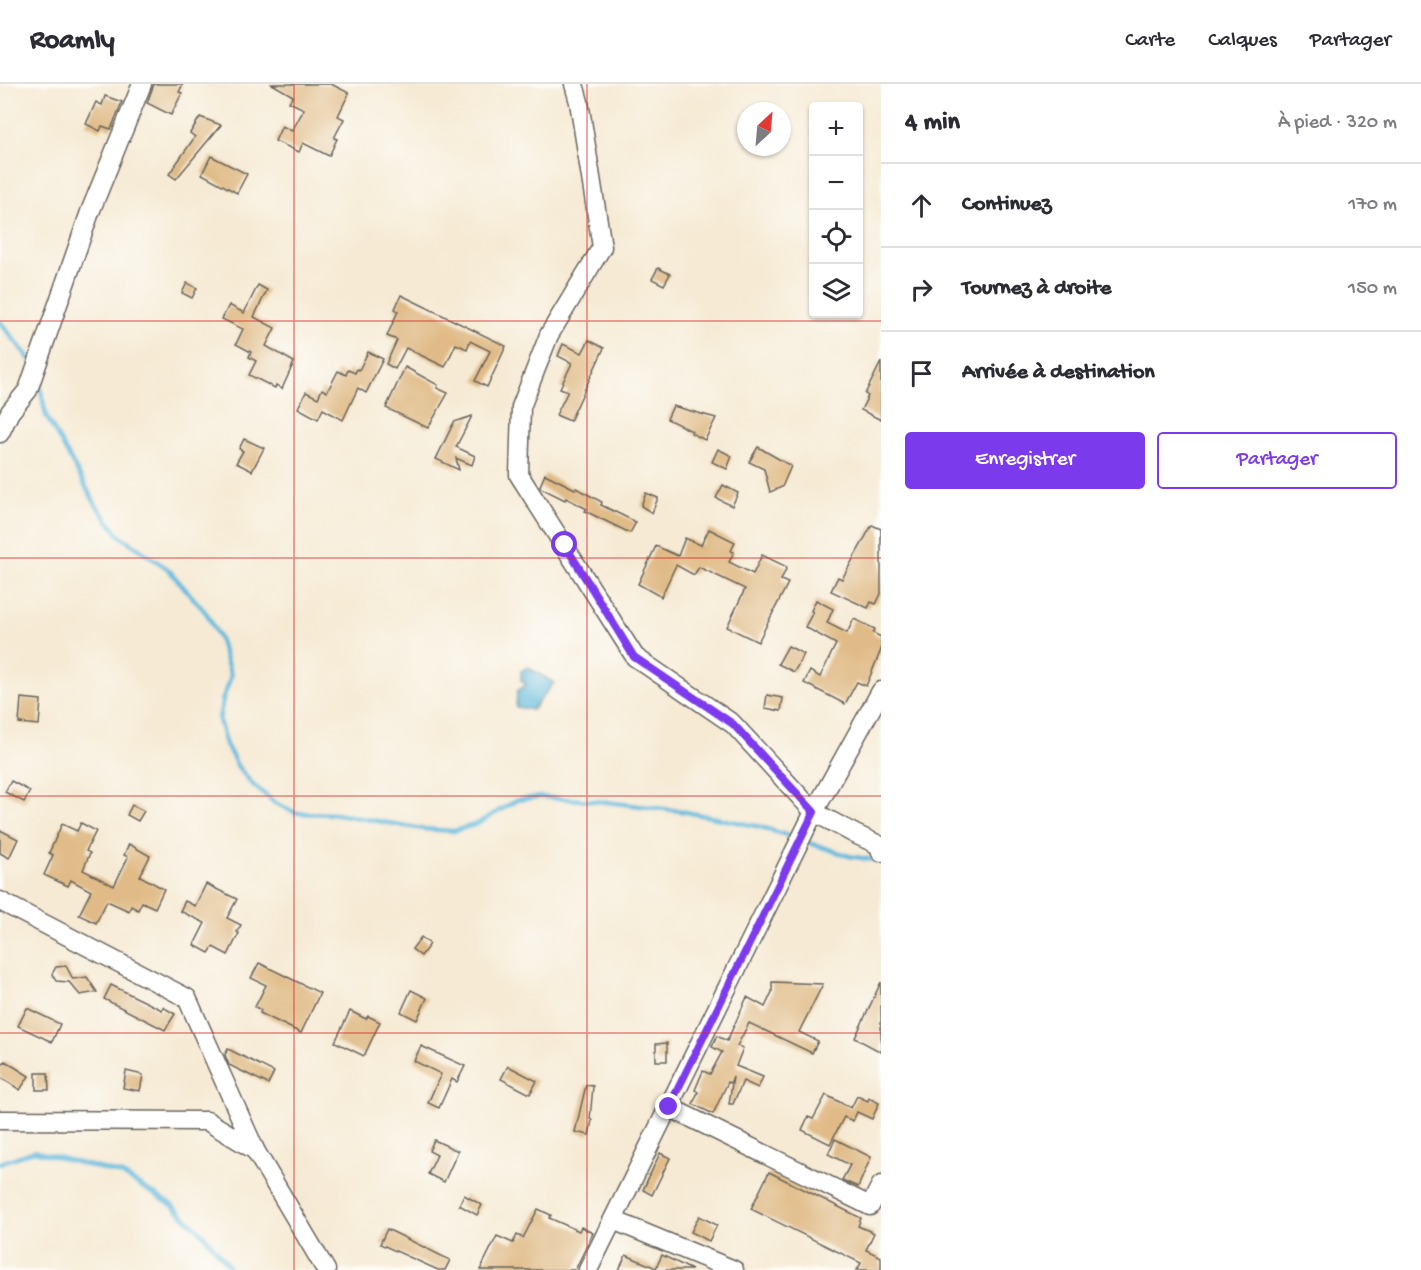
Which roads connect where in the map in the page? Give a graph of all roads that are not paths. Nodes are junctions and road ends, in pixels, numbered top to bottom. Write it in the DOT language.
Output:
graph roads {
  1 [pos="142,84"];
  2 [pos="574,84"];
  3 [pos="0,433"];
  4 [pos="881,691"];
  5 [pos="814,812"];
  6 [pos="880,847"];
  7 [pos="0,901"];
  8 [pos="669,1107"];
  9 [pos="0,1120"];
  10 [pos="255,1150"];
  11 [pos="881,1185"];
  12 [pos="613,1220"];
  13 [pos="724,1268"];
  14 [pos="326,1270"];
  15 [pos="588,1270"];
  1 -- 3 [label="street"];
  2 -- 5 [label="street"];
  4 -- 5 [label="street"];
  5 -- 6 [label="street"];
  5 -- 8 [label="street"];
  7 -- 10 [label="street"];
  8 -- 11 [label="street"];
  8 -- 12 [label="street"];
  9 -- 10 [label="street"];
  10 -- 14 [label="street"];
  12 -- 13 [label="street"];
  12 -- 15 [label="street"];
}
